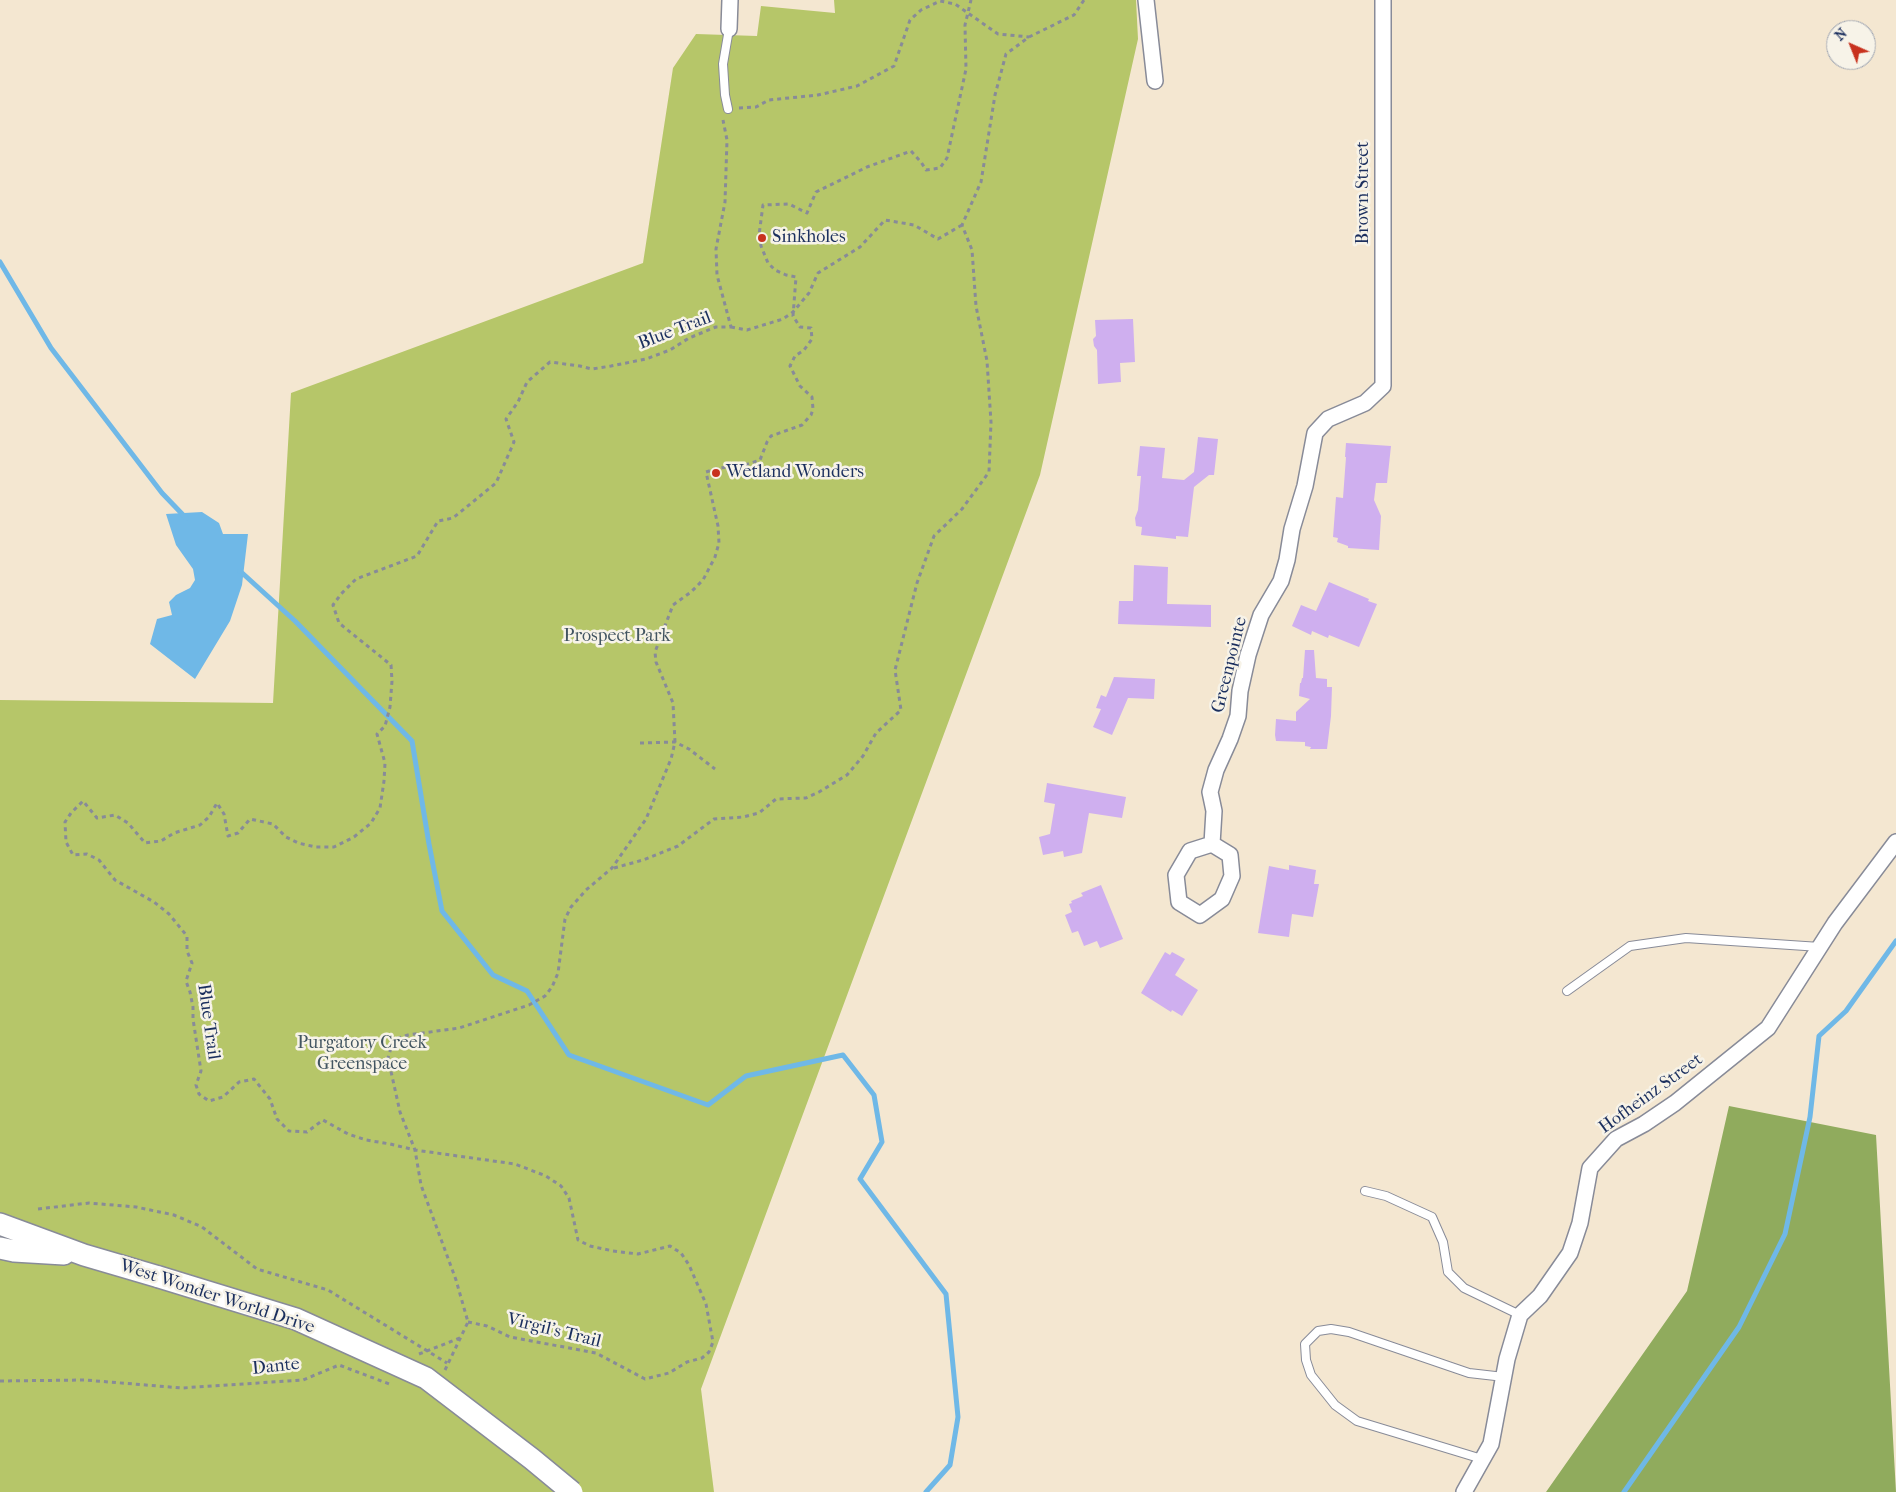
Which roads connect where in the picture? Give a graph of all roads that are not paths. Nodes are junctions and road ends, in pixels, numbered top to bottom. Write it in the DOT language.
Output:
graph roads {
  1 [pos="730,0"];
  2 [pos="1146,0"];
  3 [pos="1383,0"];
  4 [pos="729,29"];
  5 [pos="1155,81"];
  6 [pos="728,109"];
  7 [pos="1383,386"];
  8 [pos="1896,842"];
  9 [pos="1212,844"];
  10 [pos="1820,947"];
  11 [pos="1568,992"];
  12 [pos="1365,1191"];
  13 [pos="0,1224"];
  14 [pos="0,1248"];
  15 [pos="84,1255"];
  16 [pos="1520,1315"];
  17 [pos="1504,1377"];
  18 [pos="1482,1459"];
  19 [pos="572,1492"];
  20 [pos="1464,1492"];
  1 -- 4 [label="street"];
  2 -- 5 [label="street"];
  3 -- 7 [label="street, Brown Street"];
  4 -- 6 [label="lane"];
  7 -- 9 [label="street, Greenpointe"];
  8 -- 10 [label="street, Hofheinz Street"];
  9 -- 9 [label="street"];
  10 -- 11 [label="lane"];
  10 -- 16 [label="street, Hofheinz Street"];
  12 -- 16 [label="lane"];
  13 -- 15 [label="main road, West Wonder World Drive"];
  14 -- 15 [label="main road, West Wonder World Drive"];
  15 -- 19 [label="main road, West Wonder World Drive, bridge"];
  16 -- 17 [label="street"];
  17 -- 18 [label="street"];
  17 -- 18 [label="lane"];
  18 -- 20 [label="street"];
}
